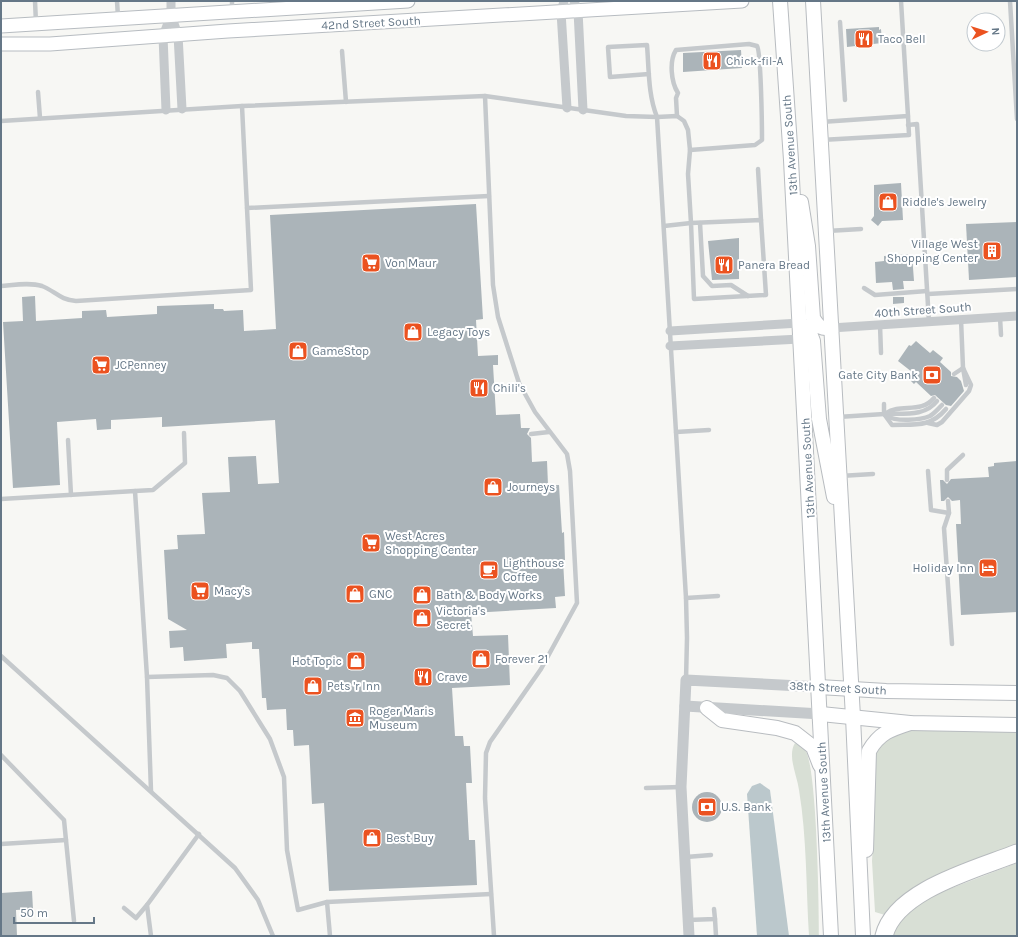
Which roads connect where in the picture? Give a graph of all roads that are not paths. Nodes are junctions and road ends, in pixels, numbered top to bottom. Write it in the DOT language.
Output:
graph roads {
  1 [pos="35,1"];
  2 [pos="117,1"];
  3 [pos="171,1"];
  4 [pos="405,1"];
  5 [pos="408,1"];
  6 [pos="742,1"];
  7 [pos="780,1"];
  8 [pos="813,1"];
  9 [pos="901,1"];
  10 [pos="1010,1"];
  11 [pos="380,2"];
  12 [pos="344,3"];
  13 [pos="576,6"];
  14 [pos="232,7"];
  15 [pos="563,7"];
  16 [pos="171,15"];
  17 [pos="118,17"];
  18 [pos="840,22"];
  19 [pos="36,23"];
  20 [pos="1,26"];
  21 [pos="178,35"];
  22 [pos="163,36"];
  23 [pos="1,44"];
  24 [pos="342,51"];
  25 [pos="649,74"];
  26 [pos="38,92"];
  27 [pos="485,96"];
  28 [pos="845,100"];
  29 [pos="346,102"];
  30 [pos="242,106"];
  31 [pos="567,108"];
  32 [pos="182,109"];
  33 [pos="166,110"];
  34 [pos="583,110"];
  35 [pos="677,116"];
  36 [pos="908,116"];
  37 [pos="657,117"];
  38 [pos="40,118"];
  39 [pos="1017,119"];
  40 [pos="1,121"];
  41 [pos="820,122"];
  42 [pos="908,125"];
  43 [pos="820,140"];
  44 [pos="690,150"];
  45 [pos="791,160"];
  46 [pos="758,169"];
  47 [pos="489,196"];
  48 [pos="247,208"];
  49 [pos="761,220"];
  50 [pos="690,223"];
  51 [pos="700,223"];
  52 [pos="664,226"];
  53 [pos="861,229"];
  54 [pos="826,231"];
  55 [pos="1,286"];
  56 [pos="864,288"];
  57 [pos="1017,288"];
  58 [pos="927,292"];
  59 [pos="749,296"];
  60 [pos="1017,316"];
  61 [pos="1000,317"];
  62 [pos="961,319"];
  63 [pos="929,322"];
  64 [pos="800,323"];
  65 [pos="880,325"];
  66 [pos="831,328"];
  67 [pos="670,331"];
  68 [pos="1001,335"];
  69 [pos="800,339"];
  70 [pos="670,346"];
  71 [pos="881,353"];
  72 [pos="963,368"];
  73 [pos="955,375"];
  74 [pos="962,381"];
  75 [pos="966,385"];
  76 [pos="936,399"];
  77 [pos="884,404"];
  78 [pos="884,414"];
  79 [pos="836,417"];
  80 [pos="928,423"];
  81 [pos="709,430"];
  82 [pos="549,432"];
  83 [pos="676,432"];
  84 [pos="184,433"];
  85 [pos="531,434"];
  86 [pos="68,440"];
  87 [pos="963,455"];
  88 [pos="928,471"];
  89 [pos="873,474"];
  90 [pos="840,476"];
  91 [pos="947,480"];
  92 [pos="135,491"];
  93 [pos="71,495"];
  94 [pos="1,498"];
  95 [pos="948,501"];
  96 [pos="949,513"];
  97 [pos="843,539"];
  98 [pos="718,596"];
  99 [pos="686,598"];
  100 [pos="952,644"];
  101 [pos="1,656"];
  102 [pos="147,677"];
  103 [pos="686,680"];
  104 [pos="819,686"];
  105 [pos="851,689"];
  106 [pos="1017,693"];
  107 [pos="685,706"];
  108 [pos="707,708"];
  109 [pos="821,714"];
  110 [pos="853,717"];
  111 [pos="910,723"];
  112 [pos="1017,725"];
  113 [pos="1,754"];
  114 [pos="824,779"];
  115 [pos="681,786"];
  116 [pos="646,788"];
  117 [pos="151,791"];
  118 [pos="199,834"];
  119 [pos="66,840"];
  120 [pos="1,844"];
  121 [pos="1017,853"];
  122 [pos="711,855"];
  123 [pos="684,857"];
  124 [pos="491,894"];
  125 [pos="326,902"];
  126 [pos="147,905"];
  127 [pos="124,908"];
  128 [pos="861,908"];
  129 [pos="714,909"];
  130 [pos="715,919"];
  131 [pos="688,920"];
  132 [pos="74,921"];
  133 [pos="151,936"];
  134 [pos="273,936"];
  135 [pos="330,936"];
  136 [pos="494,936"];
  137 [pos="689,936"];
  138 [pos="716,936"];
  139 [pos="832,936"];
  140 [pos="863,936"];
  141 [pos="884,936"];
  1 -- 19 [label="lane"];
  2 -- 17 [label="lane"];
  3 -- 16 [label="street"];
  4 -- 5 [label="main road, 42nd Street South"];
  4 -- 11 [label="main road, 42nd Street South"];
  6 -- 13 [label="main road, 42nd Street South"];
  7 -- 45 [label="main road, 13th Avenue South"];
  8 -- 41 [label="main road"];
  9 -- 36 [label="lane"];
  10 -- 39 [label="lane"];
  11 -- 12 [label="main road, 42nd Street South"];
  12 -- 14 [label="main road, 42nd Street South"];
  13 -- 15 [label="main road, 42nd Street South"];
  13 -- 34 [label="street"];
  14 -- 16 [label="main road, 42nd Street South"];
  15 -- 21 [label="main road, 42nd Street South"];
  15 -- 31 [label="street"];
  16 -- 17 [label="main road, 42nd Street South"];
  16 -- 21 [label="street"];
  16 -- 22 [label="street"];
  17 -- 19 [label="main road, 42nd Street South"];
  18 -- 28 [label="lane"];
  19 -- 20 [label="main road, 42nd Street South"];
  21 -- 22 [label="main road, 42nd Street South"];
  21 -- 32 [label="street"];
  22 -- 23 [label="main road, 42nd Street South"];
  22 -- 33 [label="street"];
  24 -- 29 [label="lane"];
  25 -- 25 [label="lane"];
  25 -- 37 [label="lane"];
  26 -- 38 [label="lane"];
  27 -- 29 [label="lane"];
  27 -- 31 [label="lane"];
  27 -- 47 [label="lane"];
  29 -- 30 [label="lane"];
  30 -- 32 [label="lane"];
  30 -- 48 [label="lane"];
  31 -- 34 [label="lane"];
  32 -- 33 [label="lane"];
  33 -- 38 [label="lane"];
  34 -- 37 [label="lane"];
  35 -- 37 [label="lane"];
  35 -- 44 [label="lane"];
  35 -- 44 [label="lane"];
  36 -- 41 [label="lane"];
  36 -- 42 [label="lane"];
  37 -- 52 [label="lane"];
  38 -- 40 [label="lane"];
  41 -- 43 [label="main road"];
  42 -- 43 [label="lane"];
  42 -- 58 [label="lane"];
  43 -- 54 [label="main road"];
  44 -- 50 [label="lane"];
  45 -- 64 [label="main road, 13th Avenue South"];
  45 -- 66 [label="main road"];
  46 -- 49 [label="lane"];
  47 -- 48 [label="lane"];
  47 -- 82 [label="lane"];
  48 -- 55 [label="lane"];
  49 -- 51 [label="lane"];
  49 -- 59 [label="lane"];
  50 -- 51 [label="lane"];
  50 -- 52 [label="lane"];
  50 -- 59 [label="lane"];
  51 -- 59 [label="lane"];
  52 -- 67 [label="lane"];
  53 -- 54 [label="lane"];
  54 -- 66 [label="main road"];
  56 -- 58 [label="lane"];
  57 -- 58 [label="lane"];
  58 -- 63 [label="lane"];
  60 -- 61 [label="street, 40th Street South"];
  61 -- 62 [label="street, 40th Street South"];
  61 -- 68 [label="lane"];
  62 -- 63 [label="street, 40th Street South"];
  62 -- 72 [label="lane"];
  63 -- 65 [label="street, 40th Street South"];
  64 -- 67 [label="street"];
  64 -- 69 [label="main road, 13th Avenue South"];
  64 -- 97 [label="main road"];
  65 -- 66 [label="street, 40th Street South"];
  65 -- 71 [label="lane"];
  66 -- 79 [label="main road"];
  67 -- 70 [label="lane"];
  69 -- 70 [label="street"];
  69 -- 104 [label="main road, 13th Avenue South"];
  70 -- 83 [label="lane"];
  72 -- 73 [label="lane"];
  72 -- 74 [label="lane"];
  72 -- 75 [label="lane"];
  72 -- 80 [label="lane"];
  76 -- 78 [label="lane"];
  77 -- 78 [label="lane"];
  78 -- 79 [label="lane"];
  78 -- 80 [label="lane"];
  78 -- 80 [label="lane"];
  79 -- 90 [label="main road"];
  81 -- 83 [label="lane"];
  82 -- 85 [label="lane"];
  82 -- 124 [label="lane"];
  83 -- 99 [label="lane"];
  84 -- 92 [label="lane"];
  86 -- 93 [label="lane"];
  87 -- 91 [label="lane"];
  88 -- 96 [label="lane"];
  89 -- 90 [label="lane"];
  90 -- 97 [label="main road"];
  92 -- 93 [label="lane"];
  92 -- 102 [label="lane"];
  93 -- 94 [label="lane"];
  95 -- 96 [label="lane"];
  96 -- 100 [label="lane"];
  97 -- 105 [label="main road"];
  98 -- 99 [label="lane"];
  99 -- 103 [label="lane"];
  101 -- 117 [label="lane"];
  102 -- 117 [label="lane"];
  102 -- 125 [label="lane"];
  103 -- 104 [label="street, 38th Street South"];
  103 -- 107 [label="street"];
  104 -- 105 [label="main road, 38th Street South"];
  104 -- 109 [label="main road, 13th Avenue South"];
  105 -- 106 [label="main road, 38th Street South"];
  105 -- 110 [label="main road"];
  107 -- 108 [label="street"];
  107 -- 115 [label="street"];
  108 -- 109 [label="street"];
  108 -- 114 [label="main road"];
  109 -- 110 [label="main road"];
  109 -- 114 [label="main road, 13th Avenue South"];
  110 -- 111 [label="main road"];
  110 -- 128 [label="main road"];
  111 -- 112 [label="main road"];
  111 -- 128 [label="main road"];
  113 -- 119 [label="lane"];
  114 -- 139 [label="main road, 13th Avenue South"];
  115 -- 116 [label="lane"];
  115 -- 123 [label="street"];
  117 -- 118 [label="lane"];
  118 -- 126 [label="lane"];
  118 -- 134 [label="lane"];
  119 -- 120 [label="lane"];
  119 -- 132 [label="lane"];
  121 -- 141 [label="highway"];
  122 -- 123 [label="lane"];
  123 -- 131 [label="street"];
  124 -- 125 [label="lane"];
  124 -- 136 [label="lane"];
  125 -- 135 [label="lane"];
  126 -- 127 [label="lane"];
  126 -- 133 [label="lane"];
  128 -- 140 [label="main road"];
  129 -- 130 [label="lane"];
  130 -- 131 [label="lane"];
  130 -- 138 [label="lane"];
  131 -- 137 [label="street"];
}
